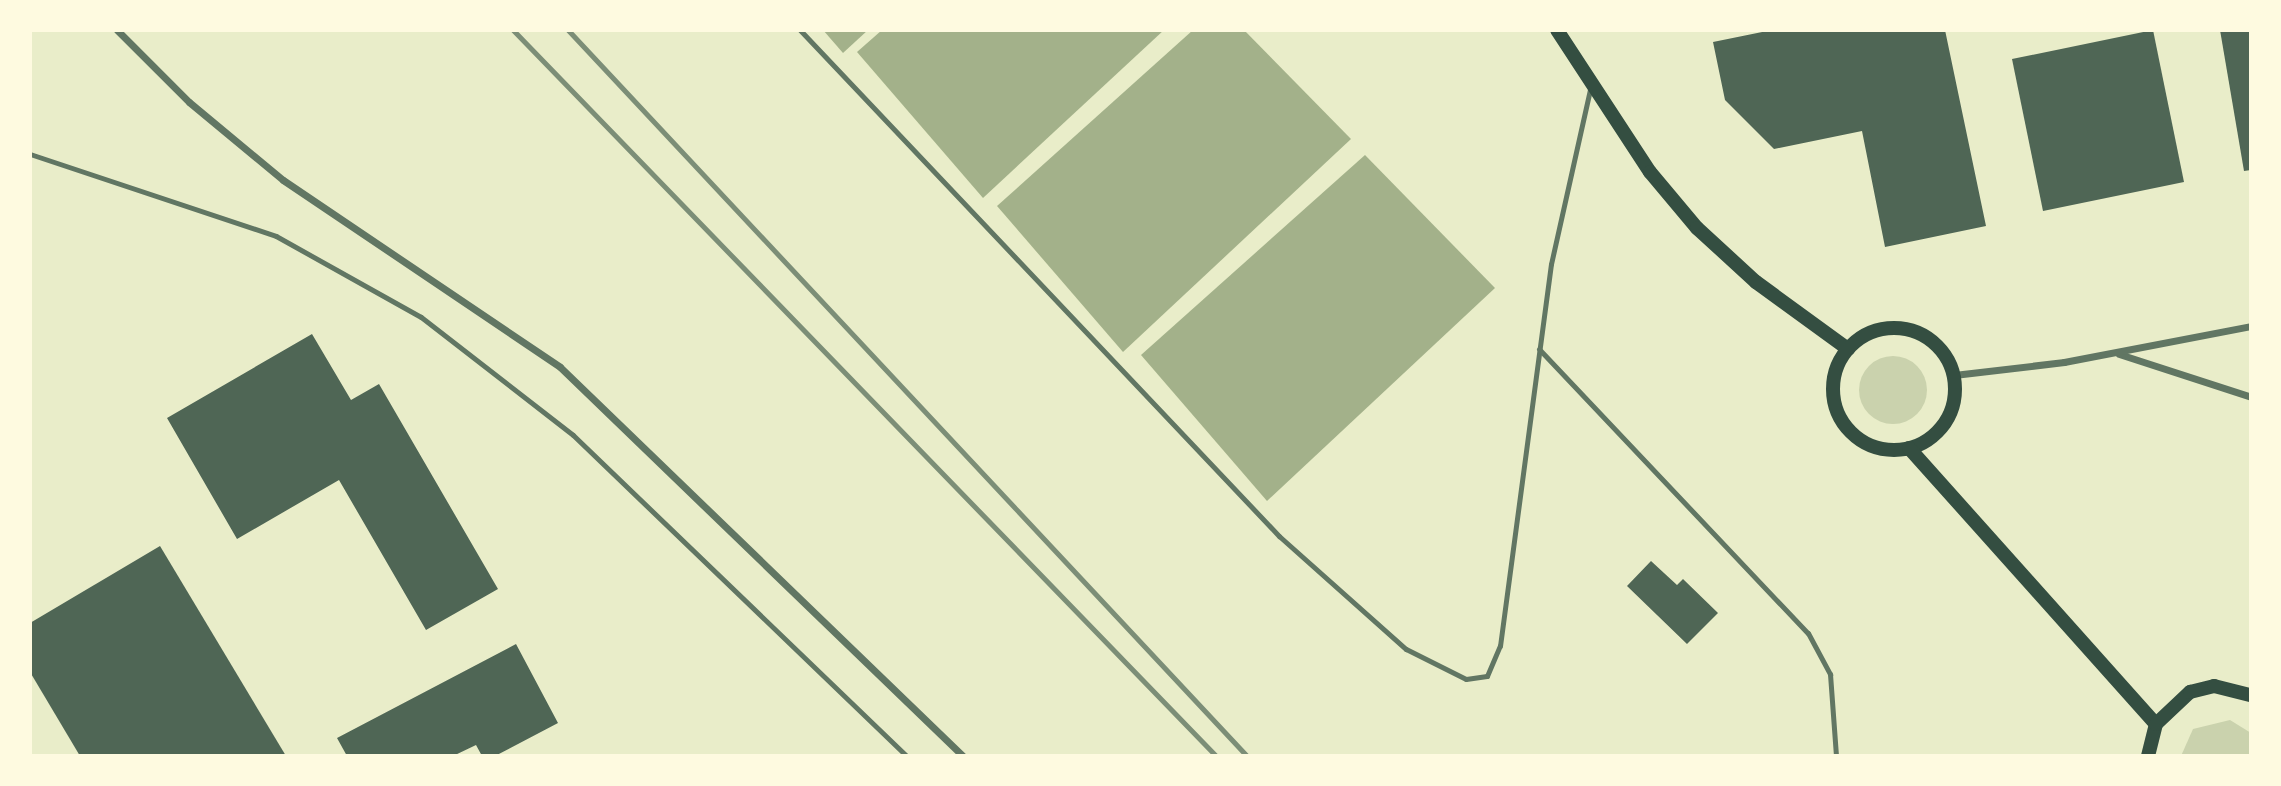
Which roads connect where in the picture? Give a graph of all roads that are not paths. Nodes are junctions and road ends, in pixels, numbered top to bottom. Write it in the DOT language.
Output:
graph roads {
  1 [pos="117,30"];
  2 [pos="800,30"];
  3 [pos="1557,30"];
  4 [pos="1591,85"];
  5 [pos="30,154"];
  6 [pos="2251,326"];
  7 [pos="1539,349"];
  8 [pos="1848,349"];
  9 [pos="2115,353"];
  10 [pos="1954,375"];
  11 [pos="2251,397"];
  12 [pos="1909,449"];
  13 [pos="2251,695"];
  14 [pos="2156,724"];
  15 [pos="907,756"];
  16 [pos="963,756"];
  17 [pos="1836,756"];
  18 [pos="2148,756"];
  1 -- 16 [label="street"];
  2 -- 7 [label="lane"];
  3 -- 4 [label="main road"];
  4 -- 7 [label="lane"];
  4 -- 8 [label="main road"];
  5 -- 15 [label="lane"];
  6 -- 9 [label="street"];
  7 -- 17 [label="lane"];
  8 -- 10 [label="main road"];
  8 -- 12 [label="main road"];
  9 -- 10 [label="street"];
  9 -- 11 [label="street"];
  10 -- 12 [label="main road"];
  12 -- 14 [label="main road"];
  13 -- 14 [label="main road"];
  14 -- 18 [label="main road"];
}
